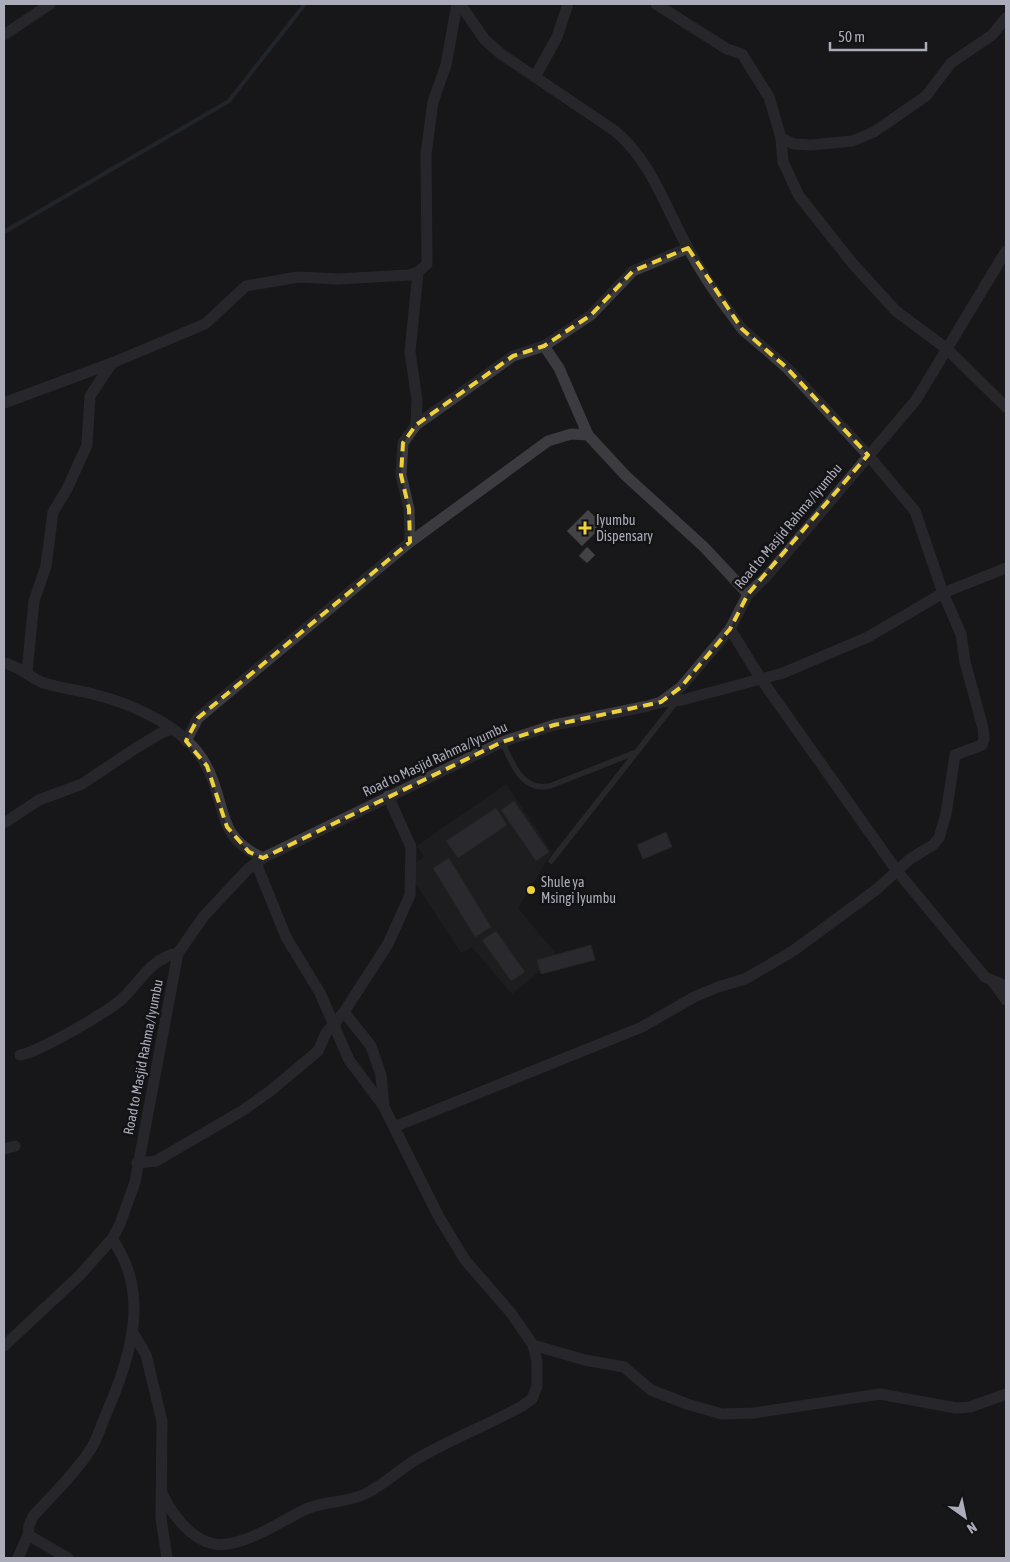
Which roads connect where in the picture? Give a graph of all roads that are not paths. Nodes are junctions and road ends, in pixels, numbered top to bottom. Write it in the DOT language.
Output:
graph roads {
  1 [pos="50,4"];
  2 [pos="458,4"];
  3 [pos="568,4"];
  4 [pos="656,4"];
  5 [pos="1006,18"];
  6 [pos="4,35"];
  7 [pos="535,77"];
  8 [pos="781,138"];
  9 [pos="688,248"];
  10 [pos="1006,251"];
  11 [pos="418,272"];
  12 [pos="544,346"];
  13 [pos="947,349"];
  14 [pos="112,364"];
  15 [pos="4,403"];
  16 [pos="1006,407"];
  17 [pos="416,425"];
  18 [pos="588,435"];
  19 [pos="868,454"];
  20 [pos="410,542"];
  21 [pos="1006,568"];
  22 [pos="748,594"];
  23 [pos="943,594"];
  24 [pos="730,629"];
  25 [pos="4,663"];
  26 [pos="27,672"];
  27 [pos="761,679"];
  28 [pos="661,702"];
  29 [pos="676,702"];
  30 [pos="172,729"];
  31 [pos="186,741"];
  32 [pos="502,742"];
  33 [pos="636,753"];
  34 [pos="388,796"];
  35 [pos="4,823"];
  36 [pos="259,861"];
  37 [pos="550,861"];
  38 [pos="897,871"];
  39 [pos="178,953"];
  40 [pos="992,981"];
  41 [pos="1006,986"];
  42 [pos="1006,1000"];
  43 [pos="344,1012"];
  44 [pos="334,1023"];
  45 [pos="20,1055"];
  46 [pos="384,1107"];
  47 [pos="394,1127"];
  48 [pos="137,1163"];
  49 [pos="112,1239"];
  50 [pos="132,1331"];
  51 [pos="534,1345"];
  52 [pos="4,1346"];
  53 [pos="1006,1394"];
  54 [pos="162,1493"];
  55 [pos="28,1535"];
  56 [pos="18,1558"];
  57 [pos="68,1558"];
  58 [pos="167,1558"];
  1 -- 6 [label="street"];
  2 -- 7 [label="street"];
  2 -- 11 [label="street"];
  3 -- 7 [label="street"];
  4 -- 8 [label="street"];
  5 -- 8 [label="street"];
  7 -- 9 [label="street"];
  8 -- 13 [label="street"];
  9 -- 12 [label="street"];
  9 -- 19 [label="street"];
  10 -- 13 [label="street, Road to Masjid Rahma/Iyumbu"];
  11 -- 14 [label="street"];
  11 -- 17 [label="street"];
  12 -- 17 [label="street"];
  12 -- 18 [label="street"];
  13 -- 16 [label="street"];
  13 -- 19 [label="street, Road to Masjid Rahma/Iyumbu"];
  14 -- 15 [label="street"];
  14 -- 26 [label="street"];
  17 -- 20 [label="street"];
  18 -- 20 [label="street"];
  18 -- 22 [label="street"];
  19 -- 22 [label="street, Road to Masjid Rahma/Iyumbu"];
  19 -- 23 [label="street"];
  20 -- 31 [label="street"];
  21 -- 23 [label="street"];
  22 -- 24 [label="street, Road to Masjid Rahma/Iyumbu"];
  23 -- 27 [label="street"];
  23 -- 38 [label="street"];
  24 -- 27 [label="street"];
  24 -- 28 [label="street, Road to Masjid Rahma/Iyumbu"];
  25 -- 26 [label="street"];
  26 -- 30 [label="street"];
  27 -- 29 [label="street"];
  27 -- 38 [label="street"];
  28 -- 29 [label="street"];
  28 -- 32 [label="street, Road to Masjid Rahma/Iyumbu"];
  29 -- 33 [label="lane"];
  30 -- 31 [label="street"];
  30 -- 35 [label="street"];
  31 -- 36 [label="street"];
  32 -- 33 [label="lane"];
  32 -- 34 [label="street, Road to Masjid Rahma/Iyumbu"];
  33 -- 37 [label="lane"];
  34 -- 36 [label="street, Road to Masjid Rahma/Iyumbu"];
  34 -- 43 [label="street"];
  36 -- 39 [label="street, Road to Masjid Rahma/Iyumbu"];
  36 -- 44 [label="street"];
  38 -- 40 [label="street"];
  38 -- 47 [label="street"];
  39 -- 45 [label="street"];
  39 -- 48 [label="street, Road to Masjid Rahma/Iyumbu"];
  40 -- 41 [label="street"];
  40 -- 42 [label="street"];
  43 -- 44 [label="street"];
  43 -- 46 [label="street"];
  44 -- 46 [label="street"];
  44 -- 48 [label="street"];
  46 -- 47 [label="street"];
  47 -- 51 [label="street"];
  48 -- 49 [label="street, Road to Masjid Rahma/Iyumbu"];
  49 -- 50 [label="street"];
  49 -- 52 [label="street, Road to Masjid Rahma/Iyumbu"];
  50 -- 54 [label="street"];
  50 -- 55 [label="street"];
  51 -- 53 [label="street"];
  51 -- 54 [label="street"];
  54 -- 58 [label="street"];
  55 -- 56 [label="street"];
  55 -- 57 [label="street"];
}
